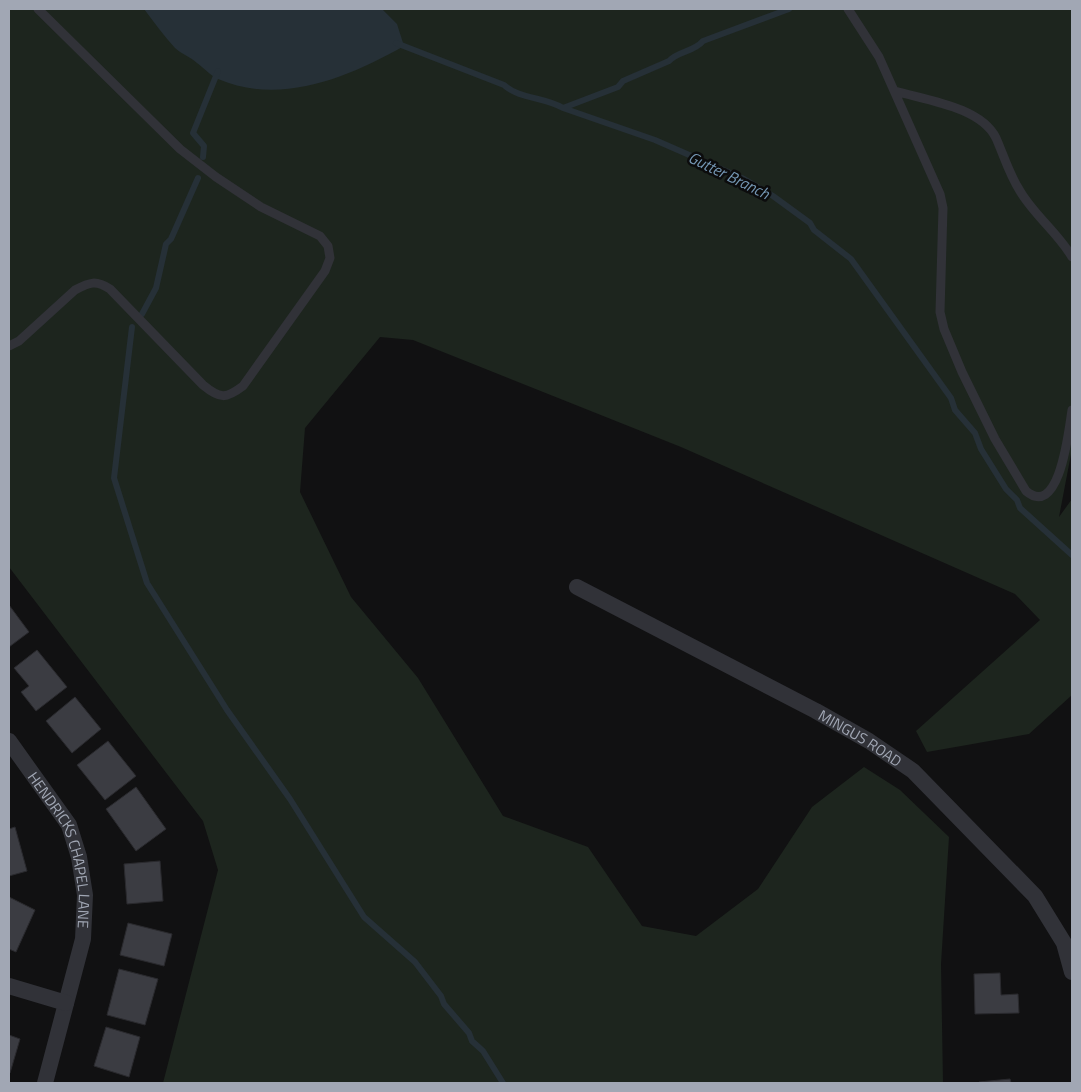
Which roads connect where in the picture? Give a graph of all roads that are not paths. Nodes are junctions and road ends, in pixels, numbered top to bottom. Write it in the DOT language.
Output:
graph roads {
  1 [pos="38,9"];
  2 [pos="848,9"];
  3 [pos="895,91"];
  4 [pos="1072,257"];
  5 [pos="9,346"];
  6 [pos="1072,410"];
  7 [pos="577,587"];
  8 [pos="9,741"];
  9 [pos="1072,972"];
  10 [pos="9,986"];
  11 [pos="66,1003"];
  12 [pos="45,1083"];
  1 -- 5 [label="lane"];
  2 -- 3 [label="lane"];
  3 -- 4 [label="lane"];
  3 -- 6 [label="lane"];
  7 -- 9 [label="street, MINGUS ROAD"];
  8 -- 11 [label="street, HENDRICKS CHAPEL LANE"];
  10 -- 11 [label="street"];
  11 -- 12 [label="street, HENDRICKS CHAPEL LANE"];
}
